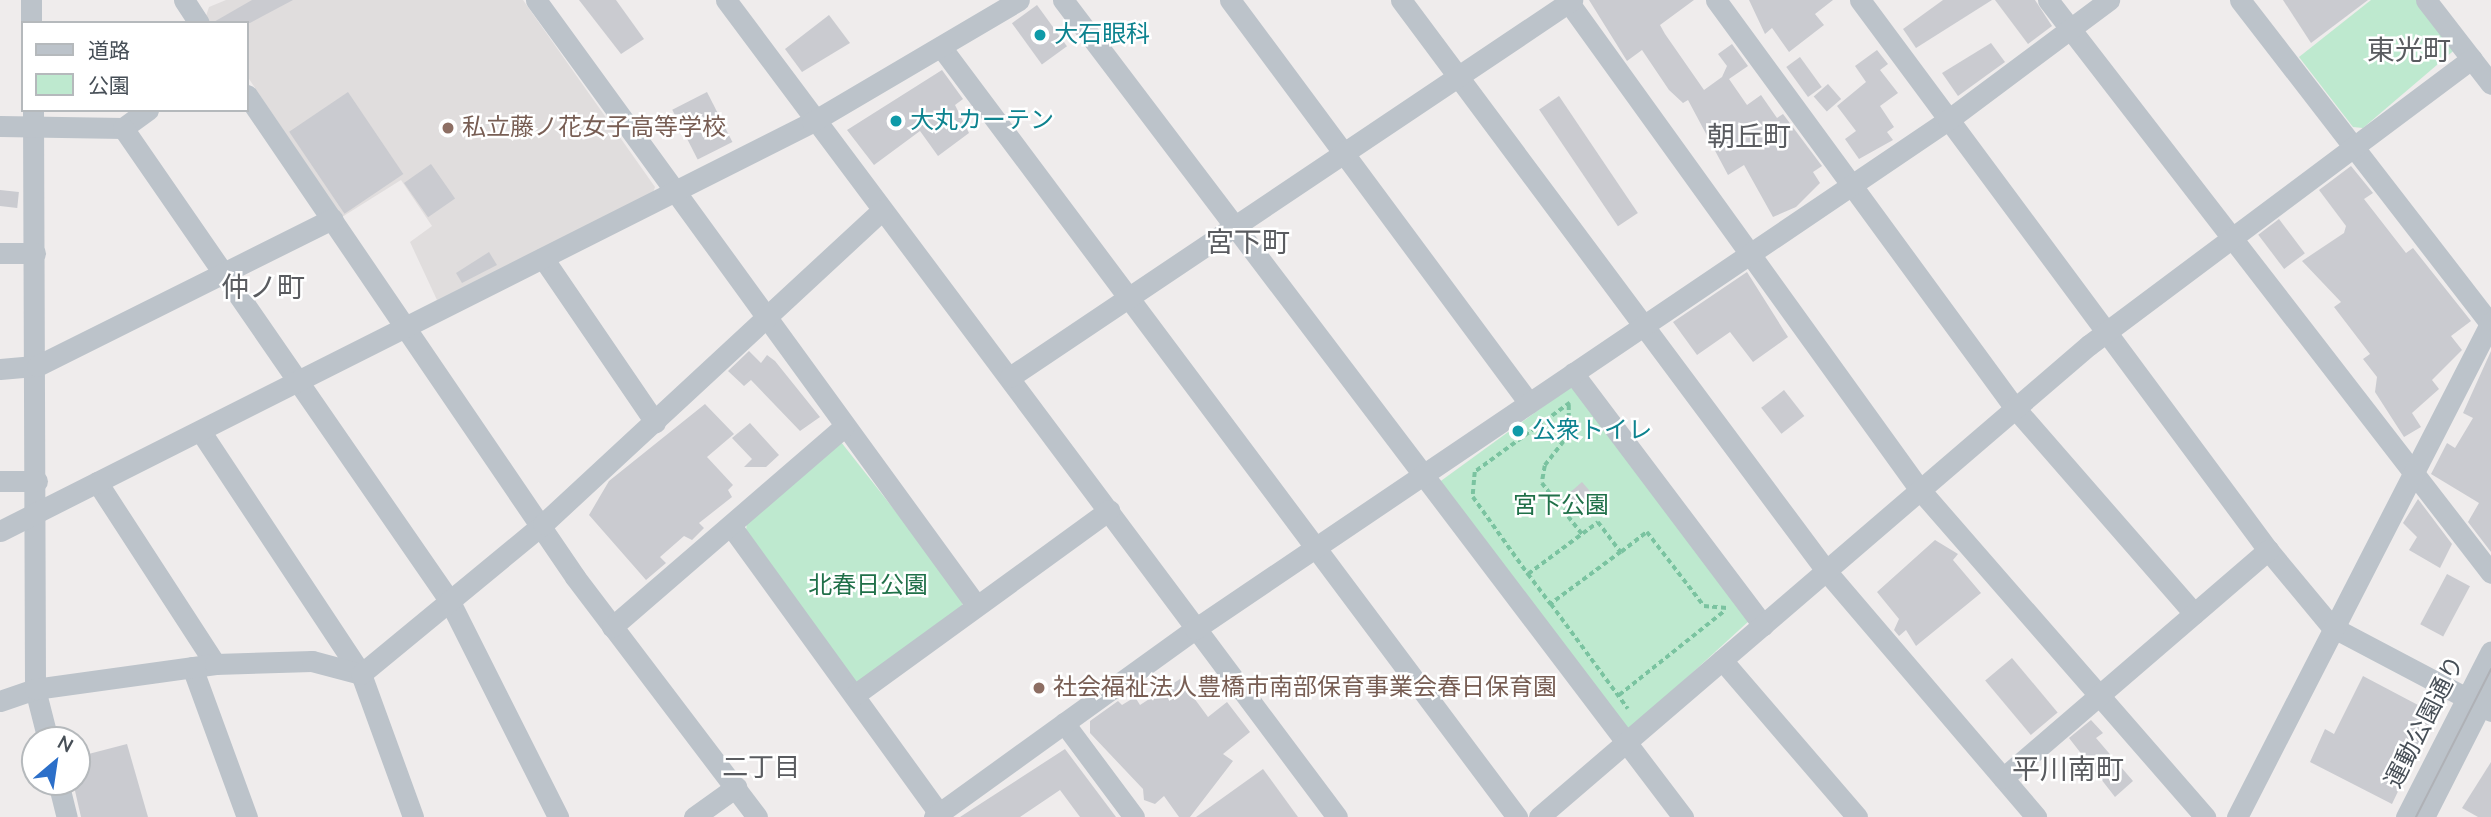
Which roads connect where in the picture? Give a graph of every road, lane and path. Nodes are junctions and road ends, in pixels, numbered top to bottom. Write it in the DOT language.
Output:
graph roads {
  1 [pos="31,0"];
  2 [pos="167,0"];
  3 [pos="173,0"];
  4 [pos="184,0"];
  5 [pos="536,0"];
  6 [pos="726,0"];
  7 [pos="1019,0"];
  8 [pos="1063,0"];
  9 [pos="1230,0"];
  10 [pos="1401,0"];
  11 [pos="1716,0"];
  12 [pos="1860,0"];
  13 [pos="2048,0"];
  14 [pos="2109,0"];
  15 [pos="2240,0"];
  16 [pos="2426,0"];
  17 [pos="1569,1"];
  18 [pos="31,21"];
  19 [pos="198,21"];
  20 [pos="2070,29"];
  21 [pos="941,47"];
  22 [pos="2472,59"];
  23 [pos="1458,76"];
  24 [pos="2491,84"];
  25 [pos="248,96"];
  26 [pos="145,112"];
  27 [pos="33,119"];
  28 [pos="1948,120"];
  29 [pos="812,122"];
  30 [pos="0,126"];
  31 [pos="123,128"];
  32 [pos="2353,147"];
  33 [pos="1346,152"];
  34 [pos="1850,185"];
  35 [pos="673,191"];
  36 [pos="882,210"];
  37 [pos="332,219"];
  38 [pos="1233,227"];
  39 [pos="2232,237"];
  40 [pos="0,253"];
  41 [pos="35,253"];
  42 [pos="1748,257"];
  43 [pos="543,258"];
  44 [pos="222,275"];
  45 [pos="1129,298"];
  46 [pos="766,319"];
  47 [pos="2491,323"];
  48 [pos="1644,326"];
  49 [pos="406,328"];
  50 [pos="2105,331"];
  51 [pos="37,366"];
  52 [pos="0,369"];
  53 [pos="1573,373"];
  54 [pos="1010,377"];
  55 [pos="298,381"];
  56 [pos="1529,403"];
  57 [pos="1569,405"];
  58 [pos="2014,407"];
  59 [pos="655,422"];
  60 [pos="1543,424"];
  61 [pos="844,427"];
  62 [pos="201,432"];
  63 [pos="2415,472"];
  64 [pos="1420,477"];
  65 [pos="0,481"];
  66 [pos="37,481"];
  67 [pos="97,482"];
  68 [pos="1920,490"];
  69 [pos="1109,510"];
  70 [pos="38,512"];
  71 [pos="543,524"];
  72 [pos="731,526"];
  73 [pos="0,531"];
  74 [pos="1582,534"];
  75 [pos="1316,547"];
  76 [pos="2268,550"];
  77 [pos="1621,552"];
  78 [pos="1827,572"];
  79 [pos="2491,573"];
  80 [pos="1528,574"];
  81 [pos="1742,597"];
  82 [pos="449,600"];
  83 [pos="1551,604"];
  84 [pos="976,605"];
  85 [pos="1723,612"];
  86 [pos="2194,613"];
  87 [pos="1763,625"];
  88 [pos="612,627"];
  89 [pos="2332,627"];
  90 [pos="1195,629"];
  91 [pos="2491,651"];
  92 [pos="1722,660"];
  93 [pos="215,664"];
  94 [pos="192,667"];
  95 [pos="361,674"];
  96 [pos="2491,685"];
  97 [pos="35,689"];
  98 [pos="856,694"];
  99 [pos="1619,695"];
  100 [pos="2101,695"];
  101 [pos="0,701"];
  102 [pos="2479,705"];
  103 [pos="1064,723"];
  104 [pos="44,726"];
  105 [pos="1624,746"];
  106 [pos="2003,779"];
  107 [pos="736,787"];
  108 [pos="62,796"];
  109 [pos="938,816"];
  110 [pos="67,817"];
  111 [pos="247,817"];
  112 [pos="412,817"];
  113 [pos="558,817"];
  114 [pos="694,817"];
  115 [pos="757,817"];
  116 [pos="1134,817"];
  117 [pos="1337,817"];
  118 [pos="1517,817"];
  119 [pos="1539,817"];
  120 [pos="1683,817"];
  121 [pos="1857,817"];
  122 [pos="2035,817"];
  123 [pos="2205,817"];
  124 [pos="2237,817"];
  125 [pos="2406,817"];
  126 [pos="2424,817"];
  1 -- 18 [label="street"];
  2 -- 3 [label="street"];
  4 -- 19 [label="street"];
  5 -- 35 [label="street"];
  6 -- 29 [label="street"];
  7 -- 21 [label="street"];
  8 -- 38 [label="street"];
  9 -- 33 [label="street"];
  10 -- 23 [label="street"];
  11 -- 34 [label="street"];
  12 -- 28 [label="street"];
  13 -- 20 [label="street"];
  14 -- 20 [label="street"];
  15 -- 32 [label="street"];
  16 -- 22 [label="street"];
  17 -- 23 [label="street"];
  17 -- 42 [label="street"];
  20 -- 28 [label="street"];
  20 -- 39 [label="street"];
  21 -- 29 [label="street"];
  21 -- 45 [label="street"];
  22 -- 24 [label="street"];
  22 -- 32 [label="street"];
  23 -- 33 [label="street"];
  23 -- 48 [label="street"];
  25 -- 37 [label="street"];
  26 -- 31 [label="street"];
  27 -- 30 [label="street"];
  27 -- 31 [label="street"];
  27 -- 41 [label="street"];
  28 -- 34 [label="street"];
  28 -- 50 [label="street"];
  29 -- 35 [label="street"];
  29 -- 36 [label="street"];
  31 -- 44 [label="street"];
  32 -- 39 [label="street"];
  32 -- 47 [label="street"];
  33 -- 38 [label="street"];
  33 -- 56 [label="street"];
  34 -- 42 [label="street"];
  34 -- 58 [label="street"];
  35 -- 43 [label="street"];
  35 -- 46 [label="street"];
  36 -- 46 [label="street"];
  36 -- 54 [label="street"];
  37 -- 44 [label="street"];
  37 -- 49 [label="street"];
  38 -- 45 [label="street"];
  38 -- 64 [label="street"];
  39 -- 50 [label="street"];
  39 -- 63 [label="street"];
  40 -- 41 [label="street"];
  41 -- 51 [label="street"];
  42 -- 48 [label="street"];
  42 -- 68 [label="street"];
  43 -- 49 [label="street"];
  43 -- 59 [label="street"];
  44 -- 51 [label="street"];
  44 -- 55 [label="street"];
  45 -- 54 [label="street"];
  45 -- 75 [label="street"];
  46 -- 59 [label="street"];
  46 -- 61 [label="street"];
  47 -- 63 [label="street"];
  48 -- 53 [label="street"];
  48 -- 78 [label="street"];
  49 -- 55 [label="street"];
  49 -- 71 [label="street"];
  50 -- 58 [label="street"];
  50 -- 76 [label="street"];
  51 -- 52 [label="street"];
  51 -- 66 [label="street"];
  53 -- 56 [label="street"];
  53 -- 81 [label="street"];
  54 -- 69 [label="street"];
  55 -- 62 [label="street"];
  55 -- 82 [label="street"];
  56 -- 64 [label="street"];
  57 -- 74 [label="path"];
  58 -- 68 [label="street"];
  58 -- 86 [label="street"];
  59 -- 71 [label="street"];
  60 -- 80 [label="path"];
  61 -- 72 [label="street"];
  61 -- 84 [label="street"];
  62 -- 67 [label="street"];
  62 -- 95 [label="street"];
  63 -- 79 [label="street"];
  63 -- 89 [label="street"];
  64 -- 75 [label="street"];
  64 -- 105 [label="street"];
  65 -- 66 [label="street"];
  66 -- 70 [label="street"];
  67 -- 70 [label="street"];
  67 -- 93 [label="street"];
  68 -- 78 [label="street"];
  68 -- 100 [label="street"];
  69 -- 84 [label="street"];
  69 -- 90 [label="street"];
  70 -- 73 [label="street"];
  70 -- 97 [label="street"];
  71 -- 82 [label="street"];
  71 -- 88 [label="street"];
  72 -- 88 [label="street"];
  72 -- 98 [label="street"];
  74 -- 77 [label="path"];
  74 -- 80 [label="path"];
  75 -- 90 [label="street"];
  75 -- 118 [label="street"];
  76 -- 86 [label="street"];
  76 -- 89 [label="street"];
  77 -- 83 [label="path"];
  77 -- 85 [label="path"];
  78 -- 87 [label="street"];
  78 -- 106 [label="street"];
  80 -- 83 [label="path"];
  81 -- 85 [label="path"];
  81 -- 87 [label="street"];
  82 -- 95 [label="street"];
  82 -- 113 [label="street"];
  83 -- 99 [label="path"];
  84 -- 98 [label="street"];
  85 -- 99 [label="path"];
  86 -- 100 [label="street"];
  87 -- 92 [label="street"];
  88 -- 107 [label="street"];
  89 -- 102 [label="street"];
  89 -- 124 [label="street"];
  90 -- 103 [label="street"];
  90 -- 117 [label="street"];
  91 -- 102 [label="street, 運動公園通り"];
  92 -- 105 [label="street"];
  92 -- 121 [label="street"];
  93 -- 94 [label="street"];
  93 -- 95 [label="street"];
  94 -- 97 [label="street"];
  94 -- 111 [label="street"];
  95 -- 112 [label="street"];
  96 -- 102 [label="street, 運動公園通り"];
  97 -- 101 [label="street"];
  97 -- 104 [label="street"];
  98 -- 109 [label="street"];
  99 -- 105 [label="path"];
  100 -- 106 [label="street"];
  100 -- 123 [label="street"];
  102 -- 125 [label="street, 運動公園通り"];
  102 -- 126 [label="street, 運動公園通り"];
  103 -- 109 [label="street"];
  103 -- 116 [label="street"];
  105 -- 119 [label="street"];
  105 -- 120 [label="street"];
  106 -- 122 [label="street"];
  107 -- 114 [label="street"];
  107 -- 115 [label="street"];
  108 -- 110 [label="street"];
}
